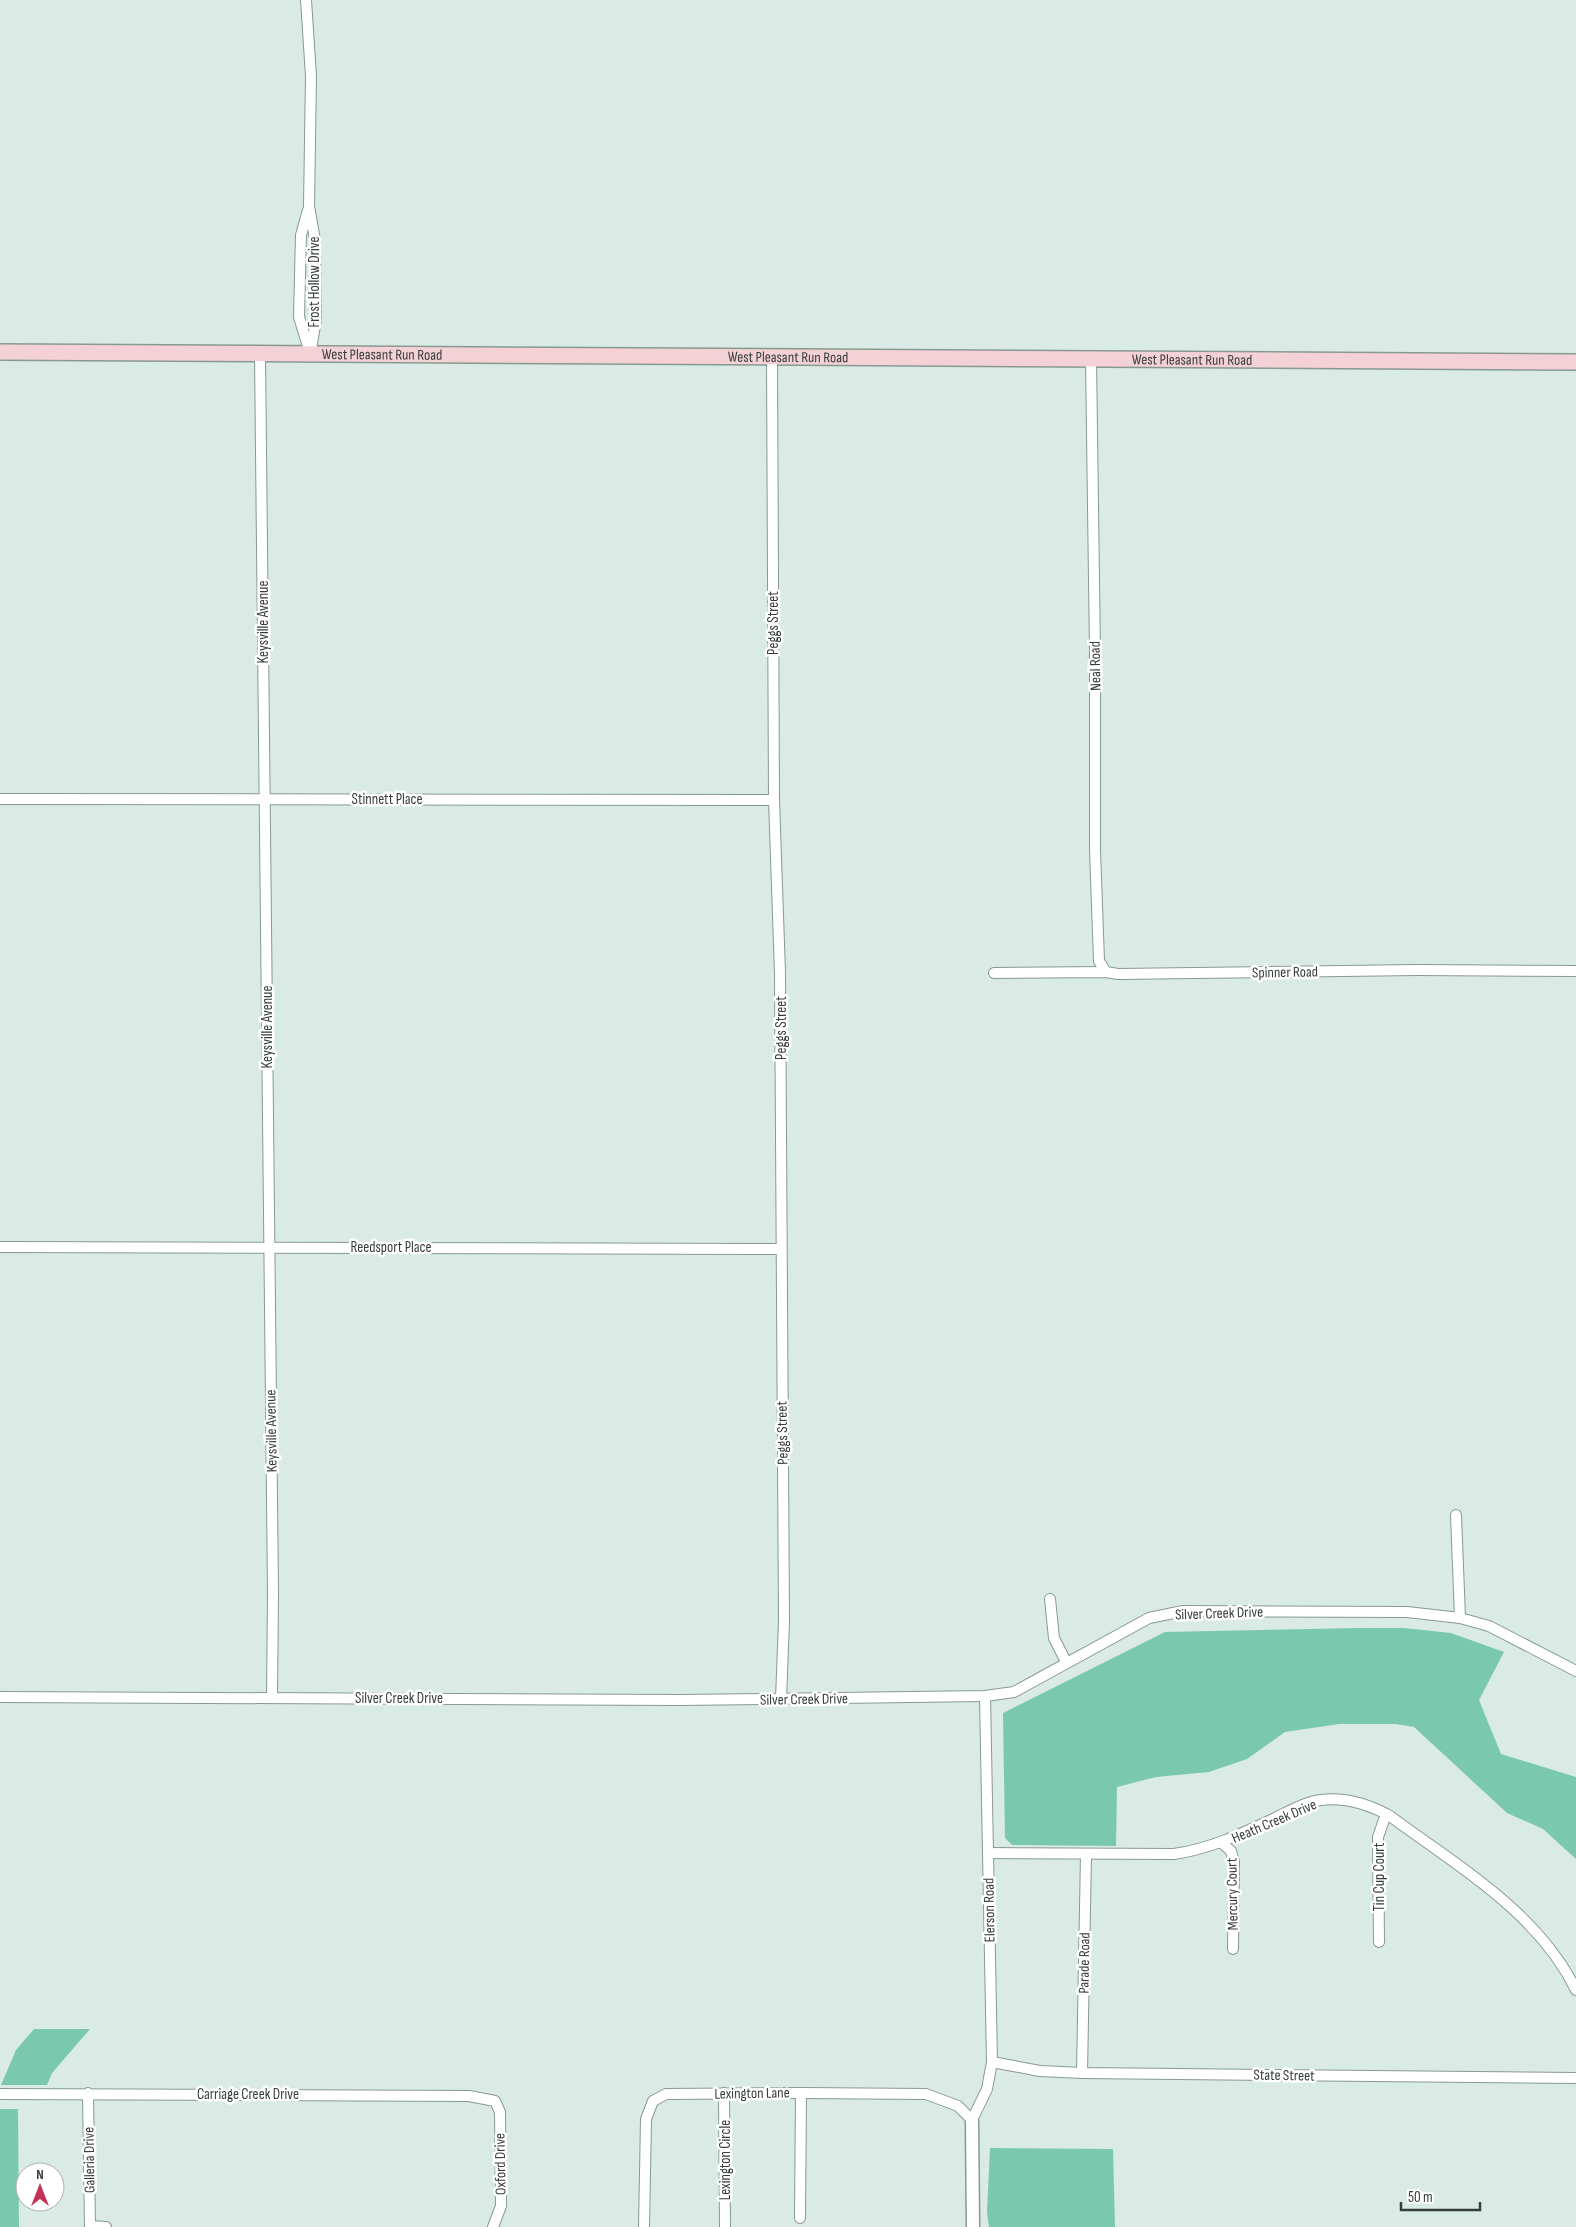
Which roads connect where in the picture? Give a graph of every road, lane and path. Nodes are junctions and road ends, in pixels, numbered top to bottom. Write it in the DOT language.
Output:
graph roads {
  1 [pos="306,0"];
  2 [pos="310,206"];
  3 [pos="0,352"];
  4 [pos="260,355"];
  5 [pos="310,355"];
  6 [pos="772,356"];
  7 [pos="1090,358"];
  8 [pos="1576,362"];
  9 [pos="265,798"];
  10 [pos="0,799"];
  11 [pos="774,800"];
  12 [pos="1576,971"];
  13 [pos="1106,972"];
  14 [pos="994,973"];
  15 [pos="269,1246"];
  16 [pos="0,1247"];
  17 [pos="782,1249"];
  18 [pos="1456,1515"];
  19 [pos="1050,1599"];
  20 [pos="1460,1618"];
  21 [pos="1066,1662"];
  22 [pos="1576,1671"];
  23 [pos="985,1696"];
  24 [pos="0,1697"];
  25 [pos="272,1698"];
  26 [pos="781,1699"];
  27 [pos="1386,1814"];
  28 [pos="1222,1843"];
  29 [pos="988,1853"];
  30 [pos="1086,1854"];
  31 [pos="1379,1942"];
  32 [pos="1233,1949"];
  33 [pos="1576,1990"];
  34 [pos="992,2062"];
  35 [pos="1082,2073"];
  36 [pos="1576,2078"];
  37 [pos="801,2092"];
  38 [pos="88,2093"];
  39 [pos="0,2094"];
  40 [pos="724,2094"];
  41 [pos="495,2101"];
  42 [pos="972,2120"];
  43 [pos="800,2218"];
  44 [pos="90,2226"];
  45 [pos="106,2227"];
  46 [pos="493,2227"];
  47 [pos="644,2227"];
  48 [pos="725,2227"];
  49 [pos="974,2227"];
  1 -- 2 [label="street, Frost Hollow Drive"];
  2 -- 5 [label="street, Frost Hollow Drive"];
  2 -- 5 [label="street, Frost Hollow Drive"];
  3 -- 4 [label="main road, West Pleasant Run Road"];
  4 -- 5 [label="main road, West Pleasant Run Road"];
  4 -- 9 [label="street, Keysville Avenue"];
  5 -- 6 [label="main road, West Pleasant Run Road"];
  6 -- 7 [label="main road, West Pleasant Run Road"];
  6 -- 11 [label="street, Peggs Street"];
  7 -- 8 [label="main road, West Pleasant Run Road"];
  7 -- 13 [label="street, Neal Road"];
  9 -- 10 [label="street, Stinnett Place"];
  9 -- 11 [label="street, Stinnett Place"];
  9 -- 15 [label="street, Keysville Avenue"];
  11 -- 17 [label="street, Peggs Street"];
  12 -- 13 [label="street, Spinner Road"];
  13 -- 14 [label="street, Spinner Road"];
  15 -- 16 [label="street, Reedsport Place"];
  15 -- 17 [label="street, Reedsport Place"];
  15 -- 25 [label="street, Keysville Avenue"];
  17 -- 26 [label="street, Peggs Street"];
  18 -- 20 [label="street"];
  19 -- 21 [label="street"];
  20 -- 21 [label="street, Silver Creek Drive"];
  20 -- 22 [label="street, Silver Creek Drive"];
  21 -- 23 [label="street, Silver Creek Drive"];
  23 -- 26 [label="street, Silver Creek Drive"];
  23 -- 29 [label="street, Elerson Road"];
  24 -- 25 [label="street, Silver Creek Drive"];
  25 -- 26 [label="street, Silver Creek Drive"];
  27 -- 28 [label="street, Heath Creek Drive"];
  27 -- 31 [label="street, Tin Cup Court"];
  27 -- 33 [label="street, Heath Creek Drive"];
  28 -- 30 [label="street, Heath Creek Drive"];
  28 -- 32 [label="street, Mercury Court"];
  29 -- 30 [label="street, Heath Creek Drive"];
  29 -- 34 [label="street, Elerson Road"];
  30 -- 35 [label="street, Parade Road"];
  34 -- 35 [label="street, State Street"];
  34 -- 42 [label="street, Elerson Road"];
  35 -- 36 [label="street, State Street"];
  37 -- 40 [label="street, Lexington Lane"];
  37 -- 42 [label="street, Lexington Lane"];
  37 -- 43 [label="street"];
  38 -- 39 [label="street, Carriage Creek Drive"];
  38 -- 41 [label="street, Carriage Creek Drive"];
  38 -- 44 [label="street, Galleria Drive"];
  40 -- 47 [label="street, Lexington Lane"];
  40 -- 48 [label="street, Lexington Circle"];
  41 -- 46 [label="street, Oxford Drive"];
  42 -- 49 [label="street"];
  44 -- 45 [label="street"];
}
